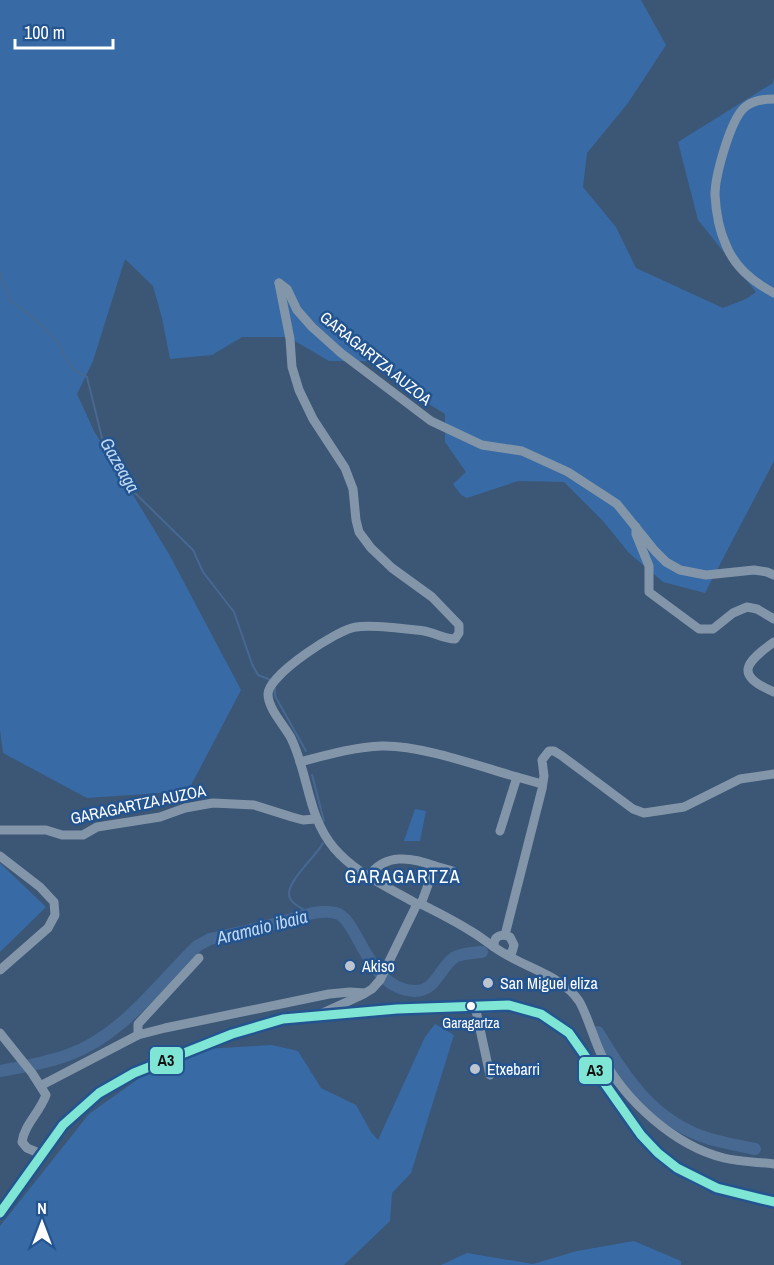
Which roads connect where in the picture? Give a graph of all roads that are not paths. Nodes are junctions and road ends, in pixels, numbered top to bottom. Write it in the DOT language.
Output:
graph roads {
  1 [pos="774,99"];
  2 [pos="774,293"];
  3 [pos="636,527"];
  4 [pos="774,575"];
  5 [pos="774,619"];
  6 [pos="774,642"];
  7 [pos="774,692"];
  8 [pos="300,762"];
  9 [pos="774,774"];
  10 [pos="517,777"];
  11 [pos="542,784"];
  12 [pos="316,819"];
  13 [pos="0,830"];
  14 [pos="500,831"];
  15 [pos="0,856"];
  16 [pos="435,866"];
  17 [pos="453,871"];
  18 [pos="369,876"];
  19 [pos="419,903"];
  20 [pos="505,935"];
  21 [pos="490,944"];
  22 [pos="507,955"];
  23 [pos="199,958"];
  24 [pos="0,970"];
  25 [pos="364,993"];
  26 [pos="475,1006"];
  27 [pos="318,1015"];
  28 [pos="0,1033"];
  29 [pos="138,1035"];
  30 [pos="490,1075"];
  31 [pos="42,1085"];
  32 [pos="41,1154"];
  33 [pos="774,1164"];
  34 [pos="771,1200"];
  35 [pos="0,1213"];
  1 -- 2 [label="street"];
  3 -- 4 [label="street"];
  3 -- 5 [label="street"];
  3 -- 8 [label="street, GARAGARTZA AUZOA"];
  6 -- 7 [label="street"];
  8 -- 10 [label="street"];
  8 -- 12 [label="street, GARAGARTZA AUZOA"];
  9 -- 11 [label="street"];
  10 -- 11 [label="street"];
  10 -- 14 [label="street"];
  11 -- 20 [label="street"];
  12 -- 13 [label="street, GARAGARTZA AUZOA"];
  12 -- 18 [label="street, GARAGARTZA AUZOA"];
  15 -- 24 [label="street"];
  16 -- 17 [label="street"];
  16 -- 18 [label="street"];
  16 -- 19 [label="street"];
  18 -- 19 [label="street, GARAGARTZA AUZOA"];
  19 -- 21 [label="street, GARAGARTZA AUZOA"];
  19 -- 25 [label="street"];
  20 -- 21 [label="street"];
  20 -- 22 [label="street"];
  21 -- 22 [label="street, GARAGARTZA AUZOA"];
  22 -- 33 [label="street, GARAGARTZA AUZOA"];
  23 -- 29 [label="street"];
  25 -- 27 [label="street"];
  25 -- 29 [label="street"];
  26 -- 27 [label="main road"];
  26 -- 30 [label="street"];
  26 -- 34 [label="main road"];
  27 -- 32 [label="main road"];
  28 -- 31 [label="street"];
  29 -- 31 [label="street"];
  31 -- 32 [label="street"];
  32 -- 35 [label="main road"];
}
